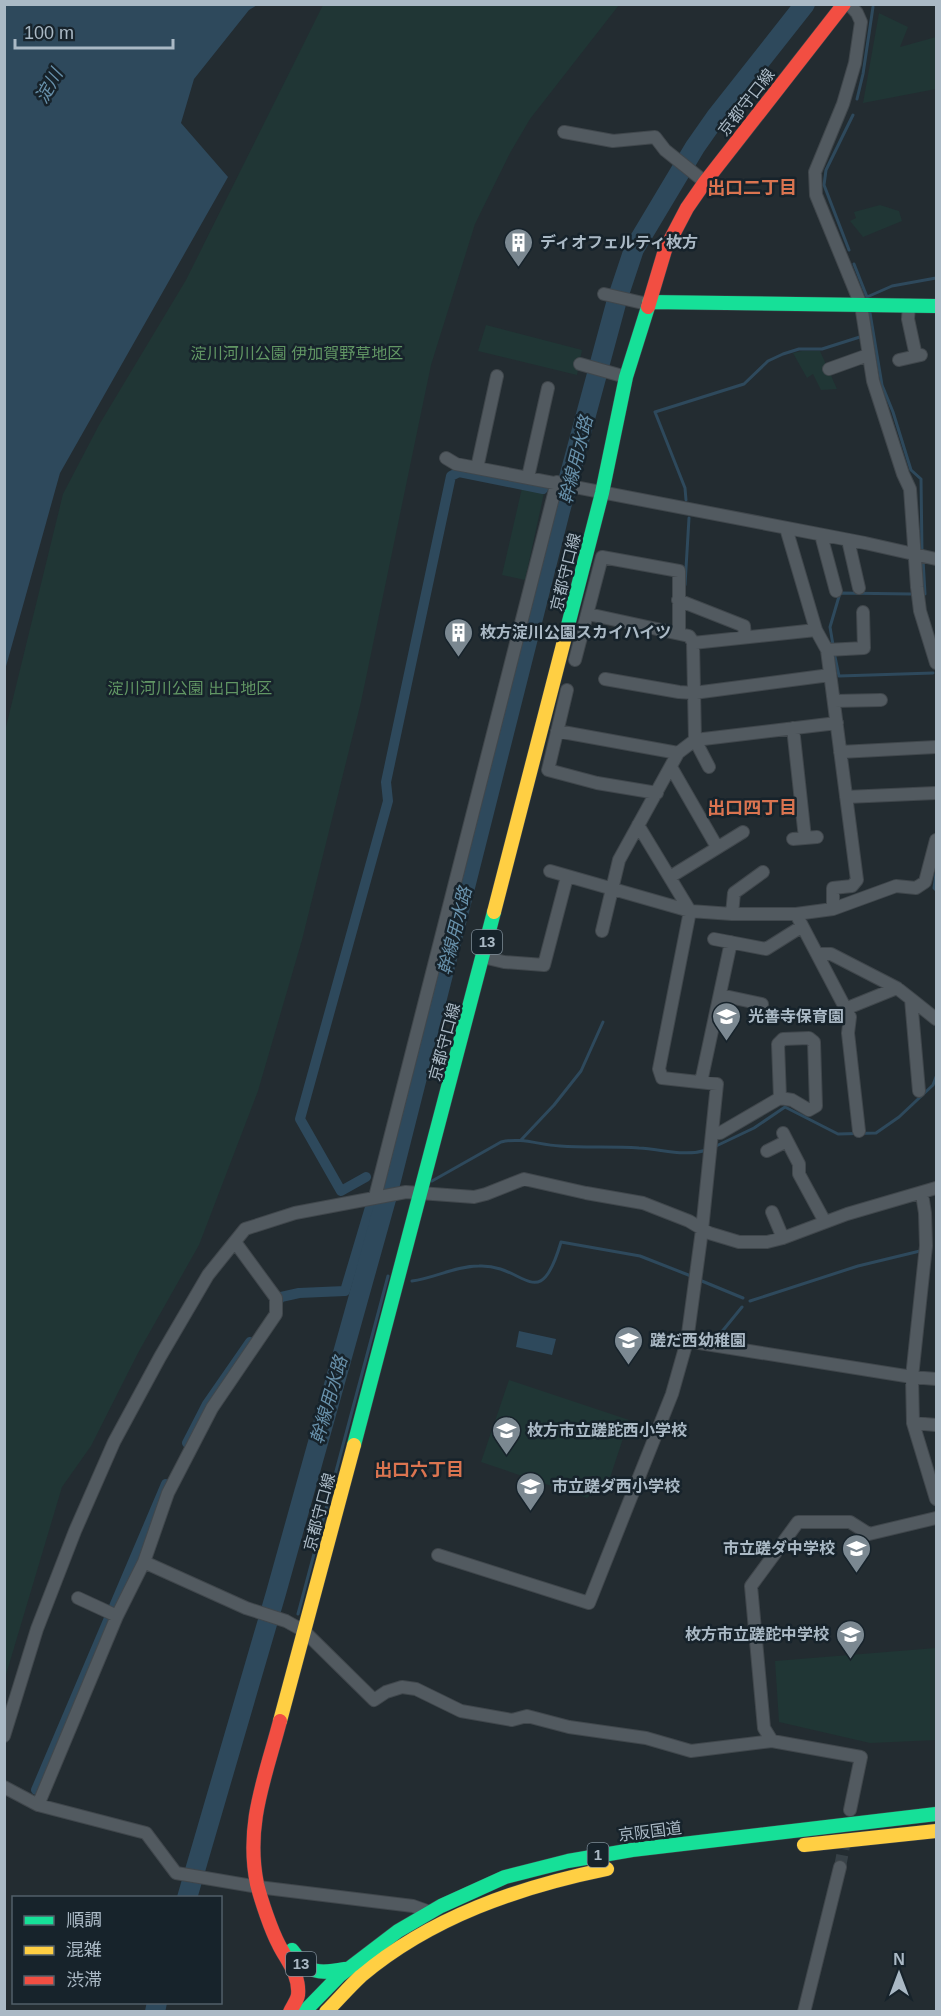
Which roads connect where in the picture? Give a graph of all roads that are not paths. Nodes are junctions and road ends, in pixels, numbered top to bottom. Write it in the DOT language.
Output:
graph roads {
  1 [pos="844,4"];
  2 [pos="849,4"];
  3 [pos="564,132"];
  4 [pos="702,180"];
  5 [pos="604,294"];
  6 [pos="646,302"];
  7 [pos="861,305"];
  8 [pos="909,305"];
  9 [pos="936,306"];
  10 [pos="868,355"];
  11 [pos="899,360"];
  12 [pos="580,364"];
  13 [pos="829,369"];
  14 [pos="497,376"];
  15 [pos="623,377"];
  16 [pos="548,388"];
  17 [pos="446,458"];
  18 [pos="477,468"];
  19 [pos="528,477"];
  20 [pos="557,482"];
  21 [pos="596,491"];
  22 [pos="786,528"];
  23 [pos="821,535"];
  24 [pos="848,540"];
  25 [pos="926,557"];
  26 [pos="859,588"];
  27 [pos="836,591"];
  28 [pos="678,600"];
  29 [pos="863,612"];
  30 [pos="588,614"];
  31 [pos="816,630"];
  32 [pos="680,633"];
  33 [pos="745,637"];
  34 [pos="693,643"];
  35 [pos="827,650"];
  36 [pos="575,660"];
  37 [pos="936,663"];
  38 [pos="830,675"];
  39 [pos="605,679"];
  40 [pos="567,690"];
  41 [pos="694,693"];
  42 [pos="881,700"];
  43 [pos="834,701"];
  44 [pos="837,723"];
  45 [pos="793,728"];
  46 [pos="557,731"];
  47 [pos="695,740"];
  48 [pos="936,747"];
  49 [pos="840,752"];
  50 [pos="678,753"];
  51 [pos="671,766"];
  52 [pos="709,767"];
  53 [pos="657,793"];
  54 [pos="936,794"];
  55 [pos="846,797"];
  56 [pos="638,825"];
  57 [pos="743,832"];
  58 [pos="805,838"];
  59 [pos="936,840"];
  60 [pos="936,845"];
  61 [pos="717,847"];
  62 [pos="550,871"];
  63 [pos="763,872"];
  64 [pos="567,877"];
  65 [pos="670,877"];
  66 [pos="612,889"];
  67 [pos="833,909"];
  68 [pos="690,911"];
  69 [pos="732,915"];
  70 [pos="796,915"];
  71 [pos="801,927"];
  72 [pos="602,931"];
  73 [pos="714,939"];
  74 [pos="731,942"];
  75 [pos="817,954"];
  76 [pos="483,957"];
  77 [pos="897,988"];
  78 [pos="720,995"];
  79 [pos="911,999"];
  80 [pos="762,1004"];
  81 [pos="845,1008"];
  82 [pos="936,1019"];
  83 [pos="701,1082"];
  84 [pos="919,1090"];
  85 [pos="780,1098"];
  86 [pos="859,1131"];
  87 [pos="712,1143"];
  88 [pos="767,1151"];
  89 [pos="936,1188"];
  90 [pos="422,1192"];
  91 [pos="922,1194"];
  92 [pos="375,1197"];
  93 [pos="772,1212"];
  94 [pos="825,1222"];
  95 [pos="702,1230"];
  96 [pos="783,1238"];
  97 [pos="235,1242"];
  98 [pos="687,1341"];
  99 [pos="912,1377"];
  100 [pos="936,1379"];
  101 [pos="913,1423"];
  102 [pos="936,1425"];
  103 [pos="936,1499"];
  104 [pos="936,1518"];
  105 [pos="438,1555"];
  106 [pos="144,1562"];
  107 [pos="78,1598"];
  108 [pos="117,1616"];
  109 [pos="304,1632"];
  110 [pos="4,1736"];
  111 [pos="772,1741"];
  112 [pos="4,1787"];
  113 [pos="38,1804"];
  114 [pos="936,1814"];
  115 [pos="851,1816"];
  116 [pos="936,1831"];
  117 [pos="936,1843"];
  118 [pos="843,1863"];
  119 [pos="624,1866"];
  120 [pos="258,1887"];
  121 [pos="427,1911"];
  122 [pos="273,1928"];
  123 [pos="345,1969"];
  124 [pos="290,2012"];
  125 [pos="304,2012"];
  126 [pos="326,2012"];
  127 [pos="804,2012"];
  1 -- 4 [label="main road, 京都守口線 / 13"];
  2 -- 7 [label="street"];
  3 -- 4 [label="street"];
  4 -- 6 [label="main road, 京都守口線 / 13"];
  5 -- 6 [label="street"];
  6 -- 7 [label="main road"];
  6 -- 15 [label="main road, 京都守口線 / 13"];
  7 -- 8 [label="main road"];
  7 -- 10 [label="street"];
  8 -- 9 [label="main road"];
  8 -- 11 [label="street"];
  10 -- 13 [label="street"];
  10 -- 25 [label="street"];
  12 -- 15 [label="street"];
  14 -- 18 [label="street"];
  15 -- 21 [label="main road, 京都守口線 / 13"];
  16 -- 19 [label="street"];
  17 -- 18 [label="street"];
  18 -- 19 [label="street"];
  19 -- 20 [label="street"];
  20 -- 21 [label="street"];
  20 -- 92 [label="street"];
  21 -- 22 [label="street"];
  21 -- 76 [label="main road, 京都守口線 / 13"];
  22 -- 23 [label="street"];
  22 -- 31 [label="street"];
  23 -- 24 [label="street"];
  23 -- 27 [label="street"];
  24 -- 25 [label="street"];
  24 -- 26 [label="street"];
  25 -- 37 [label="street"];
  28 -- 30 [label="street"];
  28 -- 32 [label="street"];
  28 -- 33 [label="street"];
  29 -- 35 [label="street"];
  30 -- 32 [label="street"];
  30 -- 36 [label="street"];
  31 -- 33 [label="street"];
  31 -- 35 [label="street"];
  32 -- 34 [label="street"];
  33 -- 34 [label="street"];
  34 -- 41 [label="street"];
  35 -- 38 [label="street"];
  38 -- 41 [label="street"];
  38 -- 43 [label="street"];
  39 -- 41 [label="street"];
  40 -- 46 [label="street"];
  41 -- 47 [label="street"];
  42 -- 43 [label="street"];
  43 -- 44 [label="street"];
  44 -- 45 [label="street"];
  44 -- 49 [label="street"];
  45 -- 47 [label="street"];
  45 -- 58 [label="street"];
  46 -- 50 [label="street"];
  46 -- 53 [label="street"];
  47 -- 50 [label="street"];
  47 -- 52 [label="street"];
  48 -- 49 [label="street"];
  49 -- 55 [label="street"];
  50 -- 51 [label="street"];
  51 -- 53 [label="street"];
  51 -- 61 [label="street"];
  53 -- 56 [label="street"];
  54 -- 55 [label="street"];
  55 -- 67 [label="street"];
  56 -- 65 [label="street"];
  56 -- 66 [label="street"];
  57 -- 61 [label="street"];
  59 -- 60 [label="street"];
  60 -- 67 [label="street"];
  61 -- 65 [label="street"];
  62 -- 64 [label="street"];
  63 -- 69 [label="street"];
  64 -- 66 [label="street"];
  64 -- 76 [label="street"];
  65 -- 68 [label="street"];
  66 -- 68 [label="street"];
  66 -- 72 [label="street"];
  67 -- 70 [label="street"];
  68 -- 69 [label="street"];
  68 -- 83 [label="street"];
  69 -- 70 [label="street"];
  70 -- 71 [label="street"];
  71 -- 74 [label="street"];
  71 -- 75 [label="street"];
  73 -- 74 [label="street"];
  74 -- 78 [label="street"];
  75 -- 77 [label="street"];
  75 -- 81 [label="street"];
  76 -- 90 [label="main road, 京都守口線 / 13"];
  77 -- 79 [label="street"];
  77 -- 81 [label="street"];
  78 -- 80 [label="street"];
  78 -- 83 [label="street"];
  79 -- 82 [label="street"];
  79 -- 84 [label="street"];
  81 -- 86 [label="street"];
  83 -- 87 [label="street"];
  85 -- 85 [label="street"];
  85 -- 87 [label="street"];
  87 -- 95 [label="street"];
  88 -- 94 [label="street"];
  89 -- 91 [label="street"];
  90 -- 92 [label="street"];
  90 -- 95 [label="street"];
  90 -- 109 [label="main road, 京都守口線 / 13"];
  91 -- 94 [label="street"];
  91 -- 99 [label="street"];
  92 -- 97 [label="street"];
  93 -- 96 [label="street"];
  94 -- 96 [label="street"];
  95 -- 96 [label="street"];
  95 -- 98 [label="street"];
  97 -- 106 [label="street"];
  97 -- 110 [label="street"];
  98 -- 99 [label="street"];
  98 -- 105 [label="street"];
  99 -- 100 [label="street"];
  99 -- 101 [label="street"];
  101 -- 102 [label="street"];
  101 -- 103 [label="street"];
  104 -- 111 [label="street"];
  106 -- 108 [label="street"];
  106 -- 109 [label="street"];
  107 -- 108 [label="street"];
  108 -- 113 [label="street"];
  109 -- 111 [label="street"];
  109 -- 120 [label="main road, 京都守口線 / 13"];
  111 -- 115 [label="street"];
  112 -- 113 [label="street"];
  113 -- 120 [label="street"];
  114 -- 115 [label="main road, 京阪国道 / 1"];
  115 -- 121 [label="main road, 京阪国道 / 1"];
  116 -- 117 [label="main road"];
  118 -- 127 [label="street"];
  119 -- 126 [label="main road, 京阪国道 / 1"];
  120 -- 121 [label="street"];
  120 -- 122 [label="main road, 京都守口線 / 13"];
  121 -- 123 [label="main road, 京阪国道 / 1"];
  122 -- 123 [label="main road, 京都守口線 / 13"];
  122 -- 124 [label="main road, 京都守口線 / 13"];
  123 -- 125 [label="main road, 京阪国道 / 1"];
}
